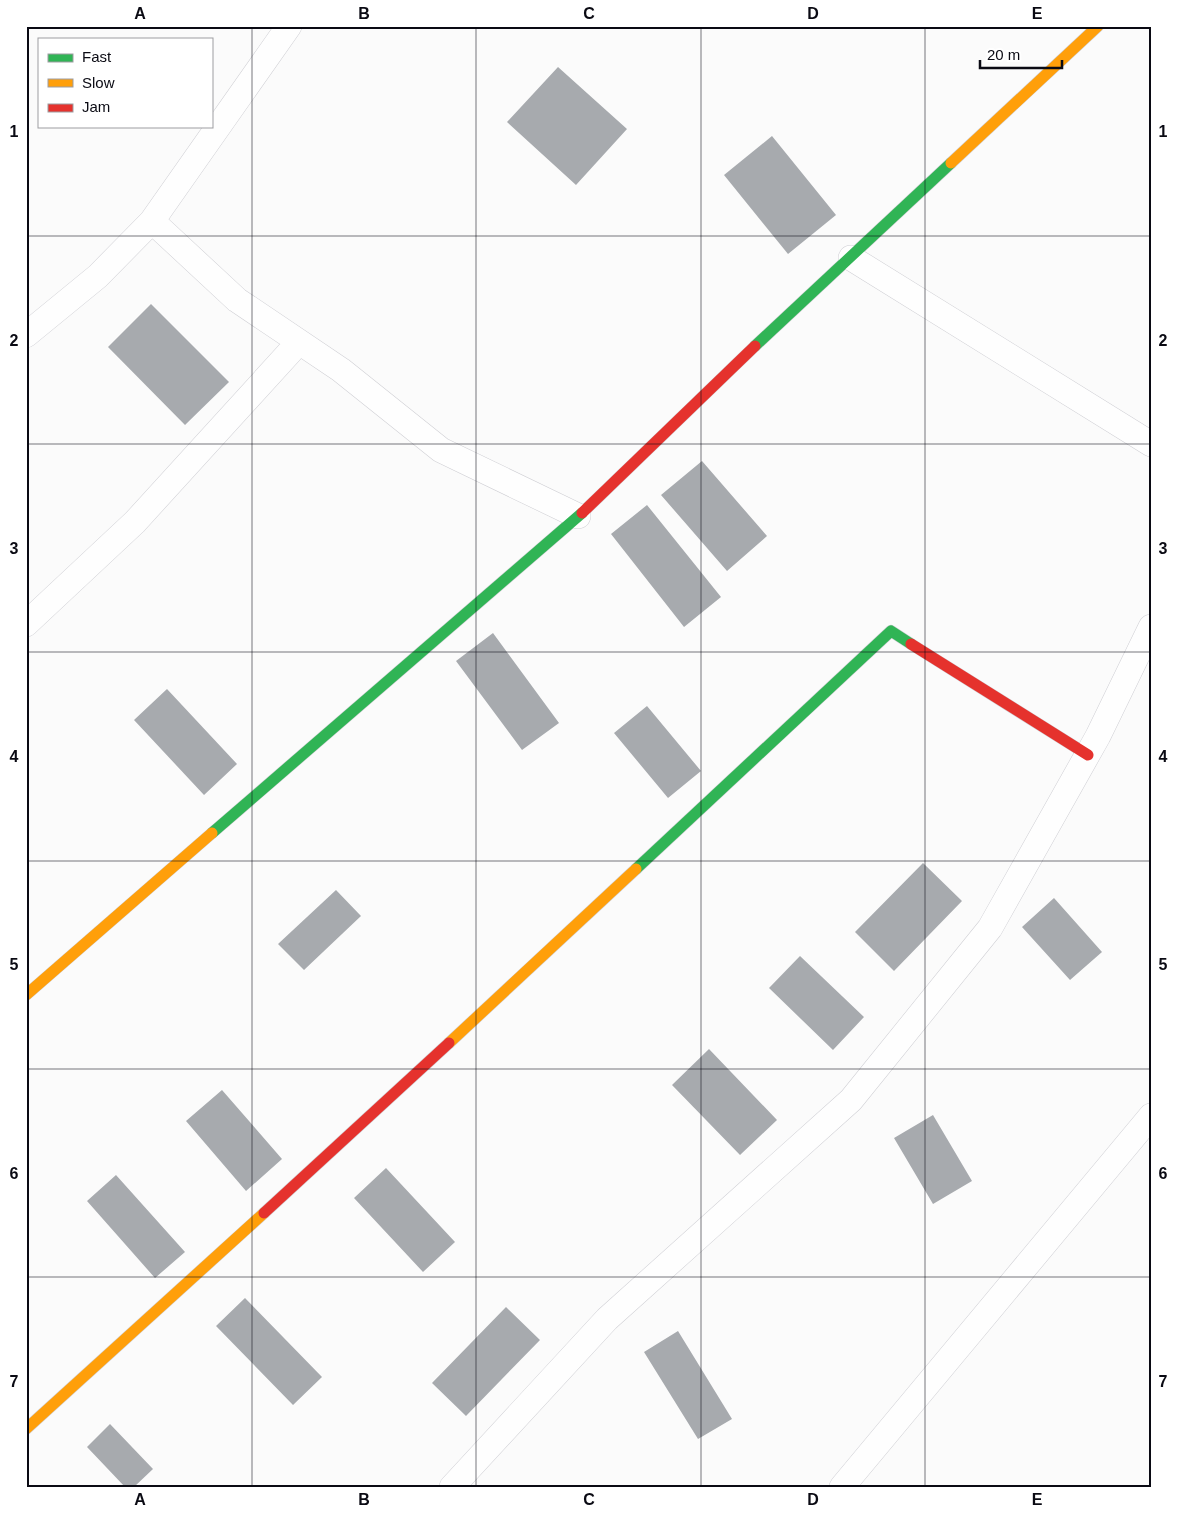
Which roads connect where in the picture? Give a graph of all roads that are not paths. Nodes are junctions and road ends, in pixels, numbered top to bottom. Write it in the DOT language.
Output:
graph roads {
  1 [pos="289,26"];
  2 [pos="1098,26"];
  3 [pos="152,221"];
  4 [pos="851,258"];
  5 [pos="26,335"];
  6 [pos="299,342"];
  7 [pos="1151,444"];
  8 [pos="578,516"];
  9 [pos="26,624"];
  10 [pos="1151,626"];
  11 [pos="1088,755"];
  12 [pos="26,994"];
  13 [pos="1151,1116"];
  14 [pos="26,1429"];
  15 [pos="452,1487"];
  16 [pos="842,1487"];
  1 -- 3 [label="street"];
  2 -- 4 [label="street"];
  3 -- 5 [label="street"];
  3 -- 6 [label="street"];
  4 -- 7 [label="street"];
  4 -- 8 [label="street"];
  6 -- 8 [label="street"];
  6 -- 9 [label="street"];
  8 -- 12 [label="street"];
  10 -- 11 [label="street"];
  11 -- 14 [label="street"];
  11 -- 15 [label="street"];
  13 -- 16 [label="street"];
}
